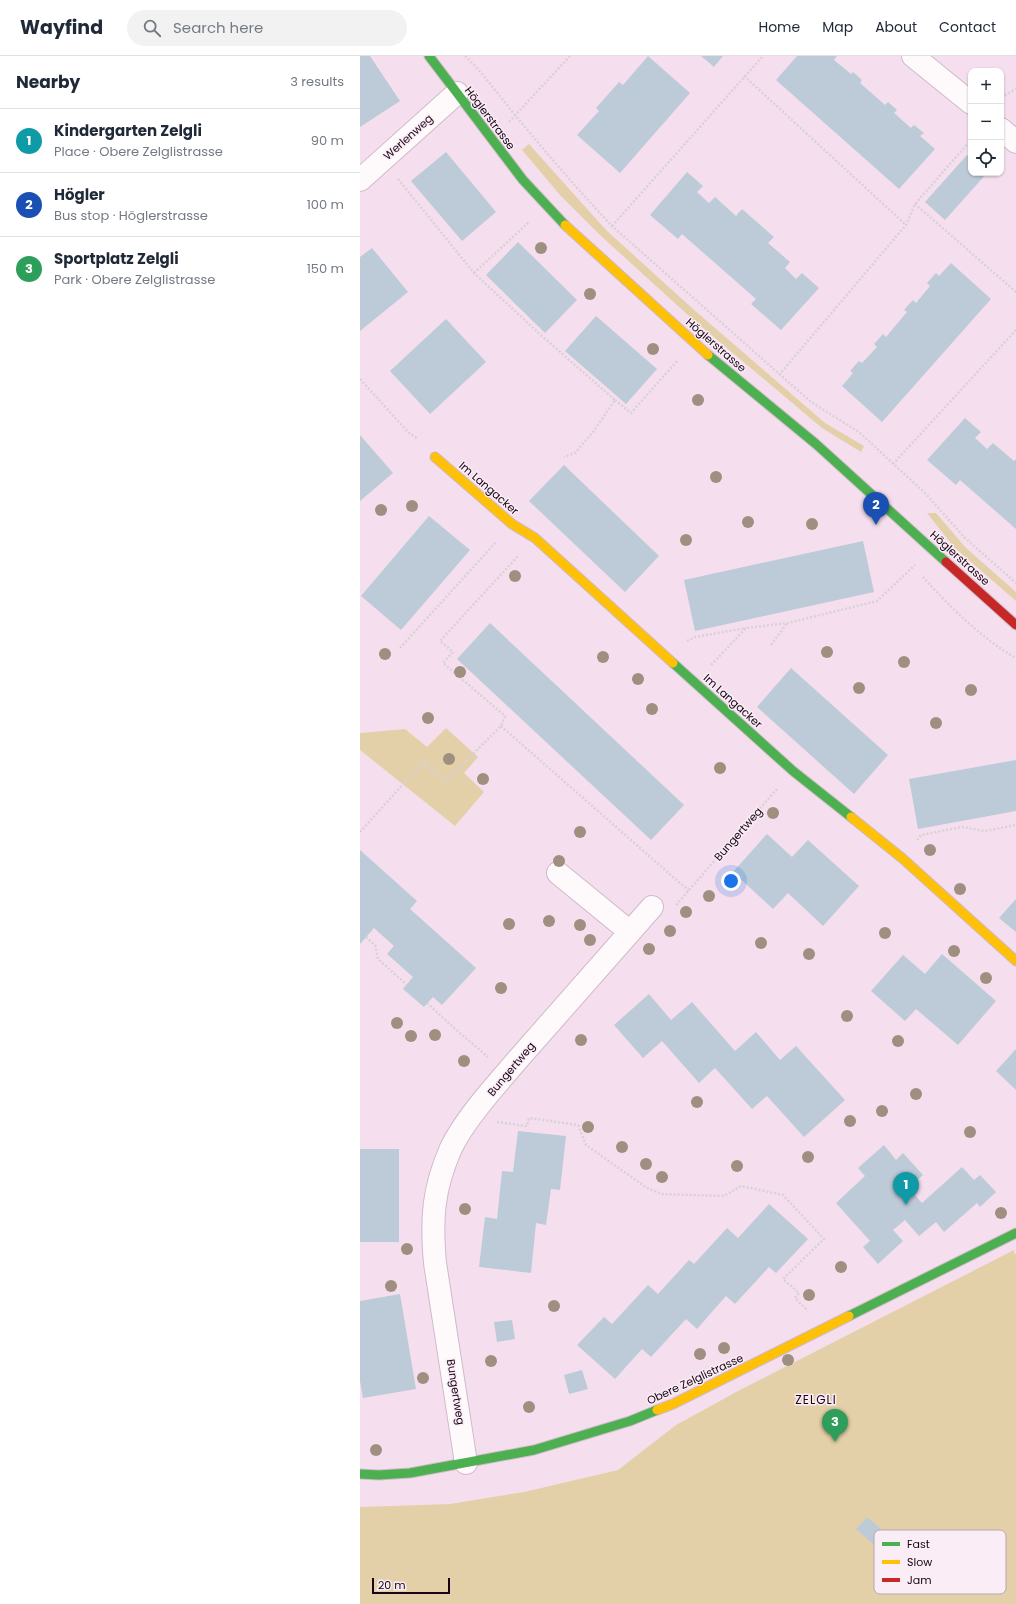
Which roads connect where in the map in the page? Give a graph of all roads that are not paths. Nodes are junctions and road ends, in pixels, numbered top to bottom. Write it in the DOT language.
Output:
graph roads {
  1 [pos="429,56"];
  2 [pos="912,56"];
  3 [pos="457,93"];
  4 [pos="968,101"];
  5 [pos="1004,132"];
  6 [pos="1016,142"];
  7 [pos="360,180"];
  8 [pos="435,457"];
  9 [pos="1016,625"];
  10 [pos="558,873"];
  11 [pos="652,907"];
  12 [pos="630,932"];
  13 [pos="1016,961"];
  14 [pos="1016,1232"];
  15 [pos="466,1463"];
  16 [pos="360,1474"];
  1 -- 3 [label="street, Höglerstrasse"];
  2 -- 4 [label="street"];
  3 -- 7 [label="street, Werlenweg"];
  3 -- 9 [label="street, Höglerstrasse"];
  5 -- 6 [label="street"];
  8 -- 13 [label="street, Im Langacker"];
  10 -- 12 [label="street"];
  11 -- 12 [label="street, Bungertweg"];
  12 -- 15 [label="street, Bungertweg"];
  14 -- 15 [label="street, Obere Zelglistrasse"];
  15 -- 16 [label="street, Obere Zelglistrasse"];
}
